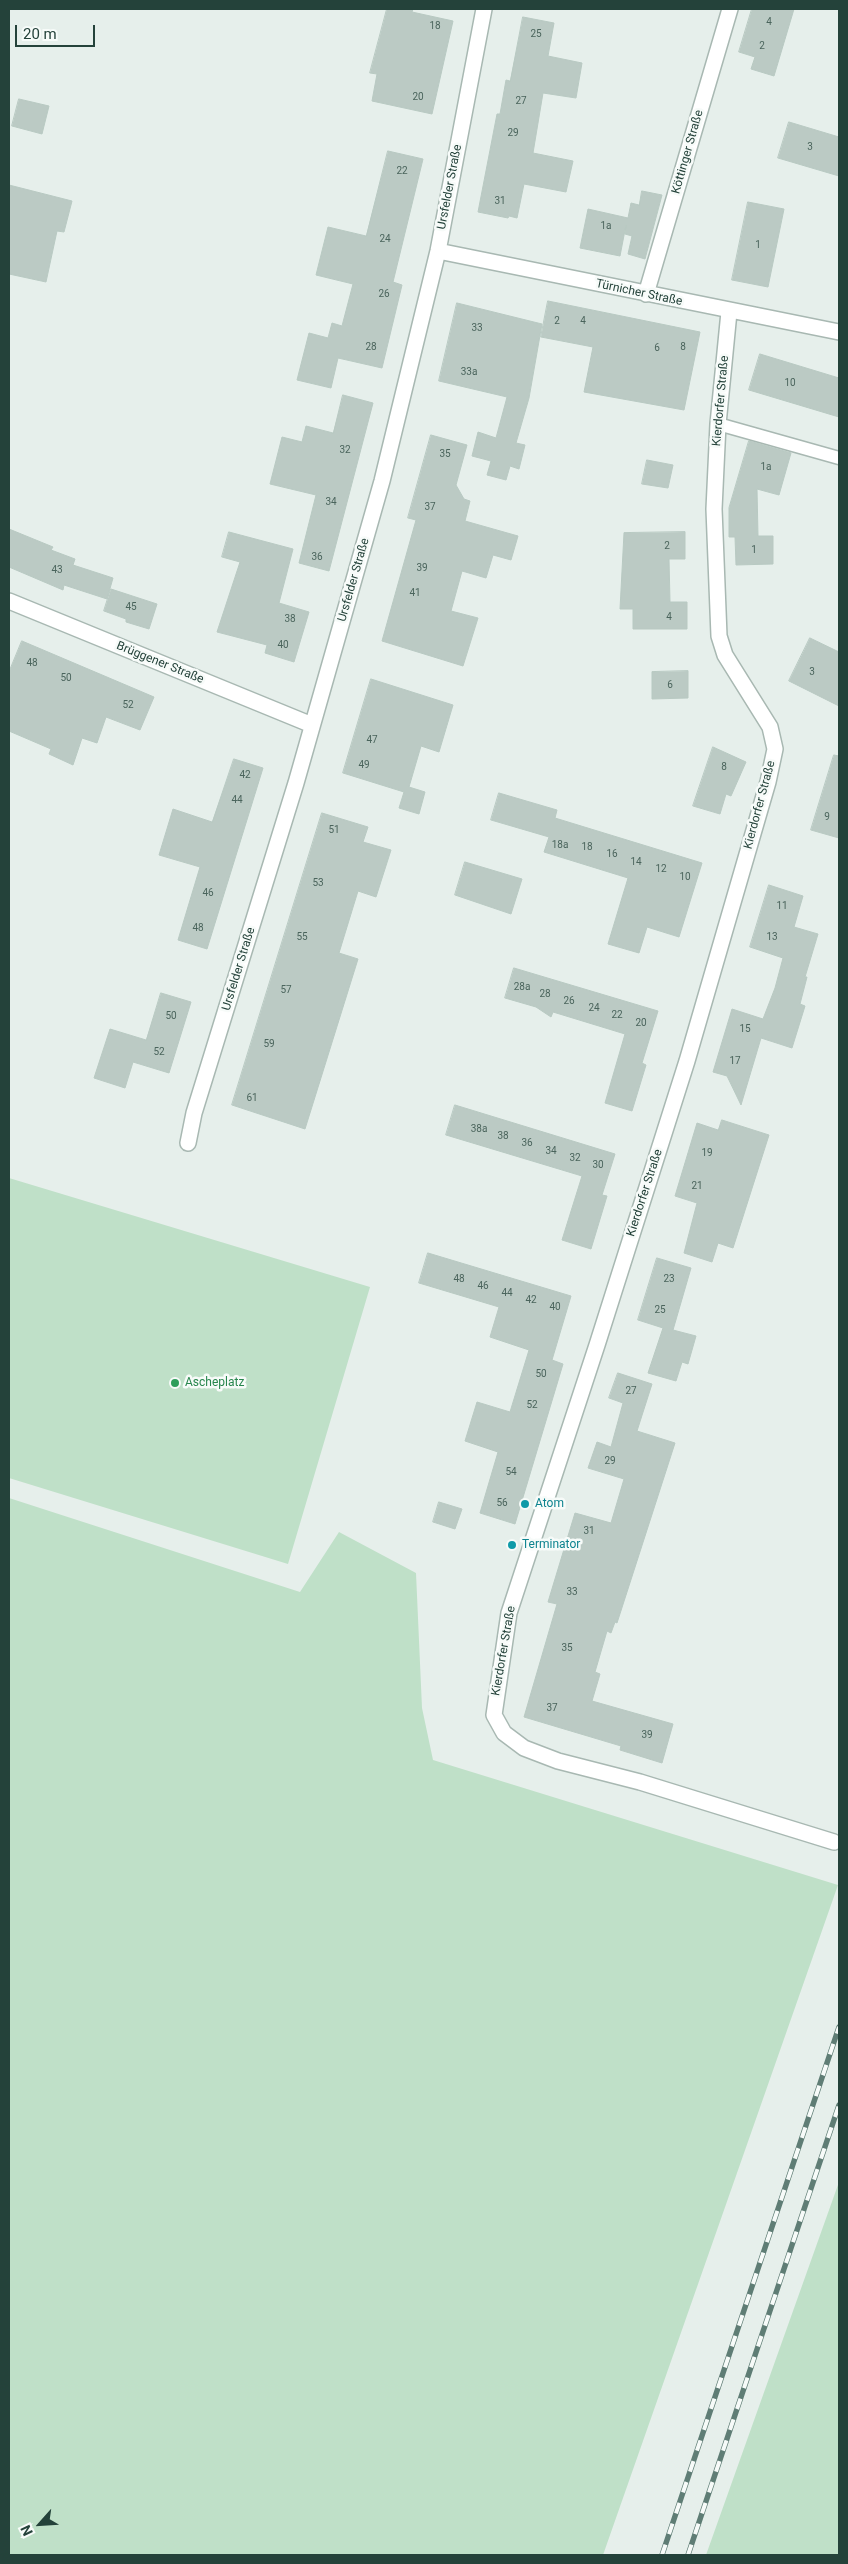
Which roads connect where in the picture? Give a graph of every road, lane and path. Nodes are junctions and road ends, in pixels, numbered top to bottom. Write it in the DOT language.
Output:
graph roads {
  1 [pos="484,9"];
  2 [pos="730,9"];
  3 [pos="438,251"];
  4 [pos="646,294"];
  5 [pos="729,312"];
  6 [pos="839,332"];
  7 [pos="718,424"];
  8 [pos="839,458"];
  9 [pos="9,601"];
  10 [pos="312,725"];
  11 [pos="188,1143"];
  12 [pos="834,1842"];
  1 -- 3 [label="street, Ursfelder Straße"];
  2 -- 4 [label="street, Köttinger Straße"];
  3 -- 4 [label="street, Türnicher Straße"];
  3 -- 10 [label="street, Ursfelder Straße"];
  4 -- 5 [label="street, Türnicher Straße"];
  5 -- 6 [label="street, Türnicher Straße"];
  5 -- 7 [label="street, Kierdorfer Straße"];
  7 -- 8 [label="lane"];
  7 -- 12 [label="street, Kierdorfer Straße"];
  9 -- 10 [label="street, Brüggener Straße"];
  10 -- 11 [label="street, Ursfelder Straße"];
}
